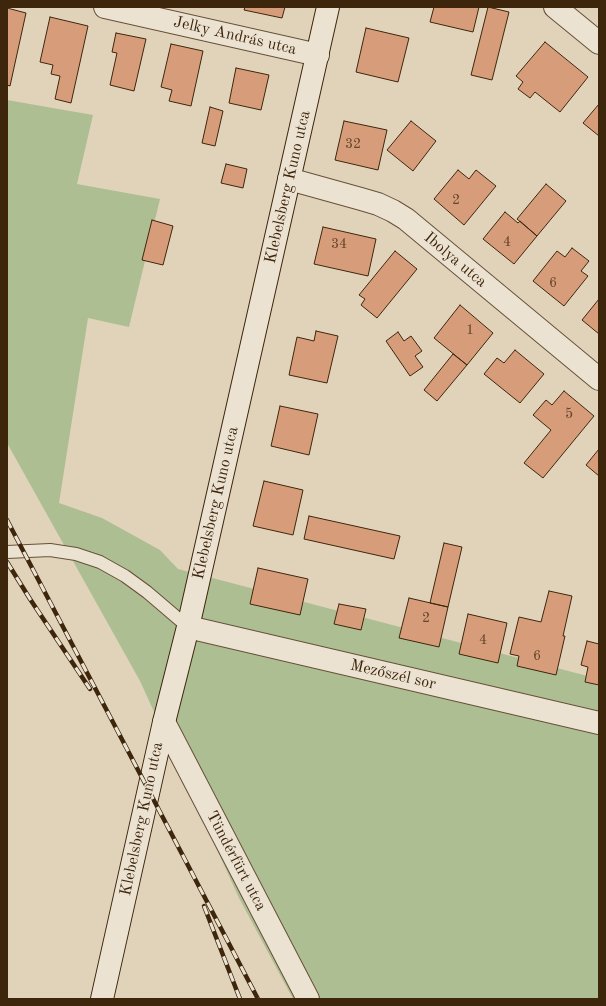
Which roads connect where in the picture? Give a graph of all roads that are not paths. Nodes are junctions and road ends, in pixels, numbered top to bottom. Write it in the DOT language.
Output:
graph roads {
  1 [pos="105,7"];
  2 [pos="328,7"];
  3 [pos="555,7"];
  4 [pos="599,43"];
  5 [pos="318,54"];
  6 [pos="289,179"];
  7 [pos="599,379"];
  8 [pos="7,552"];
  9 [pos="188,627"];
  10 [pos="164,722"];
  11 [pos="599,723"];
  12 [pos="102,999"];
  13 [pos="308,999"];
  1 -- 5 [label="street, Jelky András utca"];
  2 -- 5 [label="street, Klebelsberg Kuno utca"];
  3 -- 4 [label="street"];
  5 -- 6 [label="street, Klebelsberg Kuno utca"];
  6 -- 7 [label="street, Ibolya utca"];
  6 -- 9 [label="street, Klebelsberg Kuno utca"];
  8 -- 9 [label="lane"];
  9 -- 10 [label="street, Klebelsberg Kuno utca"];
  9 -- 11 [label="street, Mezőszél sor"];
  10 -- 12 [label="street, Klebelsberg Kuno utca"];
  10 -- 13 [label="street, Tündérfürt utca"];
}
